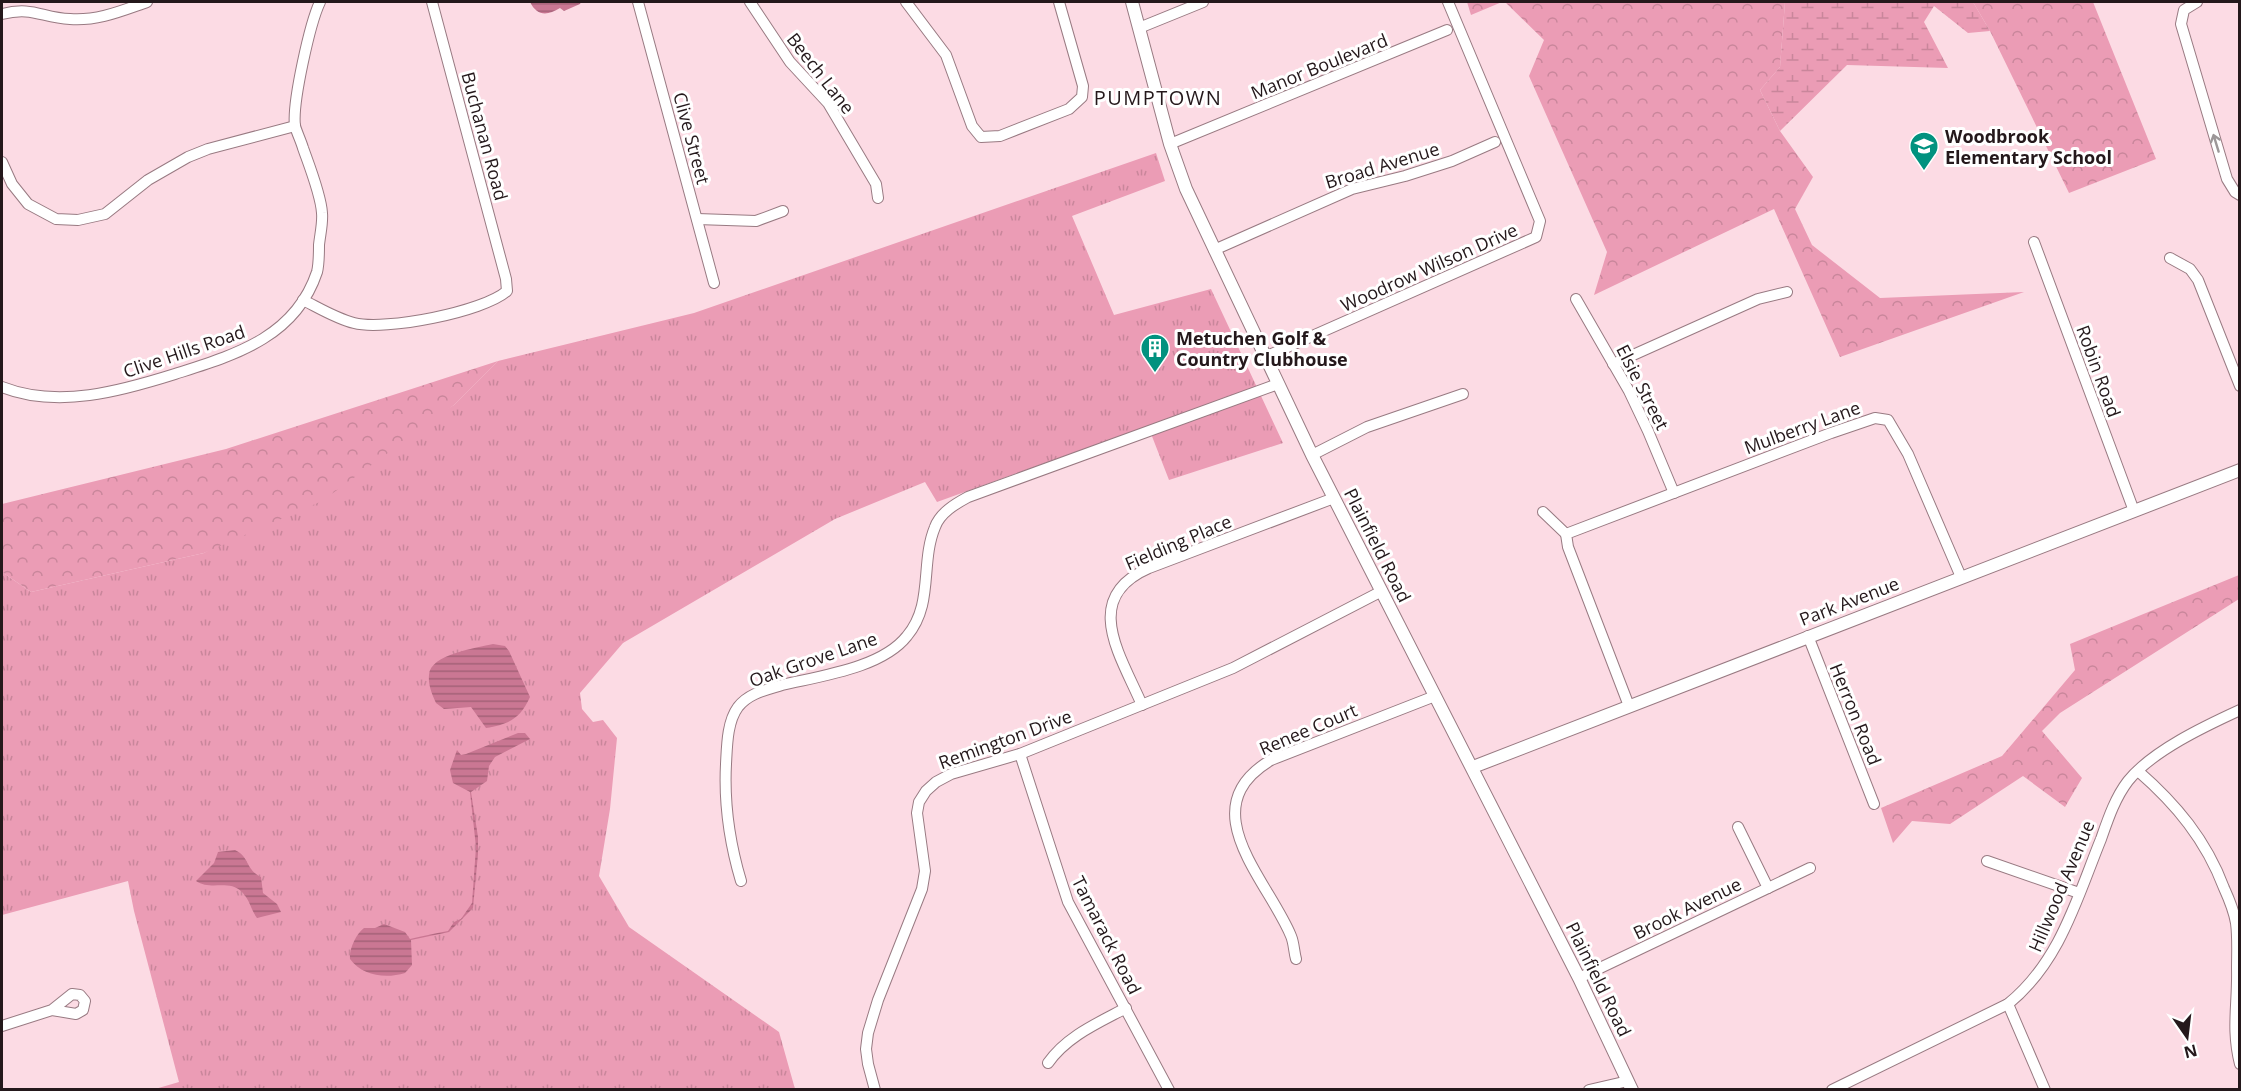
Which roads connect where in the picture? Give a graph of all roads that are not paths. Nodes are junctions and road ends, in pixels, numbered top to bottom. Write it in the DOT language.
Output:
graph roads {
  1 [pos="147,2"];
  2 [pos="320,2"];
  3 [pos="432,2"];
  4 [pos="638,2"];
  5 [pos="750,2"];
  6 [pos="906,2"];
  7 [pos="1059,2"];
  8 [pos="1132,2"];
  9 [pos="1203,2"];
  10 [pos="1448,2"];
  11 [pos="2197,2"];
  12 [pos="2,14"];
  13 [pos="1139,28"];
  14 [pos="1447,30"];
  15 [pos="295,126"];
  16 [pos="1495,142"];
  17 [pos="1170,144"];
  18 [pos="2,162"];
  19 [pos="2240,195"];
  20 [pos="878,198"];
  21 [pos="783,212"];
  22 [pos="698,219"];
  23 [pos="2034,242"];
  24 [pos="1214,250"];
  25 [pos="2170,258"];
  26 [pos="714,283"];
  27 [pos="1787,292"];
  28 [pos="1576,299"];
  29 [pos="303,300"];
  30 [pos="1265,357"];
  31 [pos="1614,364"];
  32 [pos="1278,384"];
  33 [pos="2240,386"];
  34 [pos="2,387"];
  35 [pos="1463,394"];
  36 [pos="1312,455"];
  37 [pos="2240,470"];
  38 [pos="1674,493"];
  39 [pos="1334,498"];
  40 [pos="2134,511"];
  41 [pos="1543,512"];
  42 [pos="1566,534"];
  43 [pos="1961,577"];
  44 [pos="1382,591"];
  45 [pos="1808,636"];
  46 [pos="1435,696"];
  47 [pos="1142,705"];
  48 [pos="1629,706"];
  49 [pos="2240,710"];
  50 [pos="1020,754"];
  51 [pos="1473,767"];
  52 [pos="2138,771"];
  53 [pos="1874,804"];
  54 [pos="1738,827"];
  55 [pos="1987,861"];
  56 [pos="1810,868"];
  57 [pos="741,881"];
  58 [pos="1768,888"];
  59 [pos="2079,893"];
  60 [pos="2237,920"];
  61 [pos="1296,959"];
  62 [pos="1579,978"];
  63 [pos="2008,1004"];
  64 [pos="1126,1008"];
  65 [pos="52,1010"];
  66 [pos="2,1026"];
  67 [pos="1048,1063"];
  68 [pos="2240,1065"];
  69 [pos="1630,1085"];
  70 [pos="875,1089"];
  71 [pos="1169,1089"];
  72 [pos="1590,1089"];
  73 [pos="1836,1089"];
  74 [pos="2046,1089"];
  1 -- 12 [label="street"];
  2 -- 15 [label="street, Clive Hills Road"];
  3 -- 29 [label="street, Buchanan Road"];
  4 -- 22 [label="street, Clive Street"];
  5 -- 20 [label="street, Beech Lane"];
  6 -- 7 [label="street"];
  8 -- 13 [label="street, Plainfield Road"];
  9 -- 13 [label="street"];
  10 -- 30 [label="street, Woodrow Wilson Drive"];
  19 -- 11 [label="street, one-way"];
  13 -- 17 [label="street, Plainfield Road"];
  14 -- 17 [label="street, Manor Boulevard"];
  15 -- 18 [label="street"];
  15 -- 29 [label="street, Clive Hills Road"];
  16 -- 24 [label="street, Broad Avenue"];
  17 -- 24 [label="street, Plainfield Road"];
  21 -- 22 [label="street"];
  22 -- 26 [label="street, Clive Street"];
  23 -- 40 [label="street, Robin Road"];
  24 -- 30 [label="street, Plainfield Road"];
  25 -- 33 [label="street"];
  27 -- 31 [label="street"];
  28 -- 31 [label="street, Elsie Street"];
  29 -- 34 [label="street, Clive Hills Road"];
  30 -- 32 [label="street, Plainfield Road"];
  31 -- 38 [label="street, Elsie Street"];
  32 -- 36 [label="street, Plainfield Road"];
  32 -- 57 [label="street, Oak Grove Lane"];
  35 -- 36 [label="street"];
  36 -- 39 [label="street, Plainfield Road"];
  37 -- 40 [label="street, Park Avenue"];
  38 -- 42 [label="street, Mulberry Lane"];
  38 -- 43 [label="street, Mulberry Lane"];
  39 -- 44 [label="street, Plainfield Road"];
  39 -- 47 [label="street, Fielding Place"];
  40 -- 43 [label="street, Park Avenue"];
  41 -- 42 [label="street"];
  42 -- 48 [label="street"];
  43 -- 45 [label="street, Park Avenue"];
  44 -- 46 [label="street, Plainfield Road"];
  44 -- 47 [label="street, Remington Drive"];
  45 -- 48 [label="street, Park Avenue"];
  45 -- 53 [label="street, Herron Road"];
  46 -- 51 [label="street, Plainfield Road"];
  46 -- 61 [label="street, Renee Court"];
  47 -- 50 [label="street, Remington Drive"];
  48 -- 51 [label="street, Park Avenue"];
  49 -- 52 [label="street, Hillwood Avenue"];
  50 -- 64 [label="street, Tamarack Road"];
  50 -- 70 [label="street, Remington Drive"];
  51 -- 62 [label="street, Plainfield Road"];
  52 -- 59 [label="street, Hillwood Avenue"];
  52 -- 60 [label="street"];
  54 -- 58 [label="street"];
  55 -- 59 [label="street"];
  56 -- 58 [label="street, Brook Avenue"];
  58 -- 62 [label="street, Brook Avenue"];
  59 -- 63 [label="street, Hillwood Avenue"];
  60 -- 68 [label="street"];
  62 -- 69 [label="street, Plainfield Road"];
  63 -- 73 [label="street, Hillwood Avenue"];
  63 -- 74 [label="street"];
  64 -- 67 [label="street"];
  64 -- 71 [label="street, Tamarack Road"];
  65 -- 66 [label="street"];
  69 -- 72 [label="street"];
}
